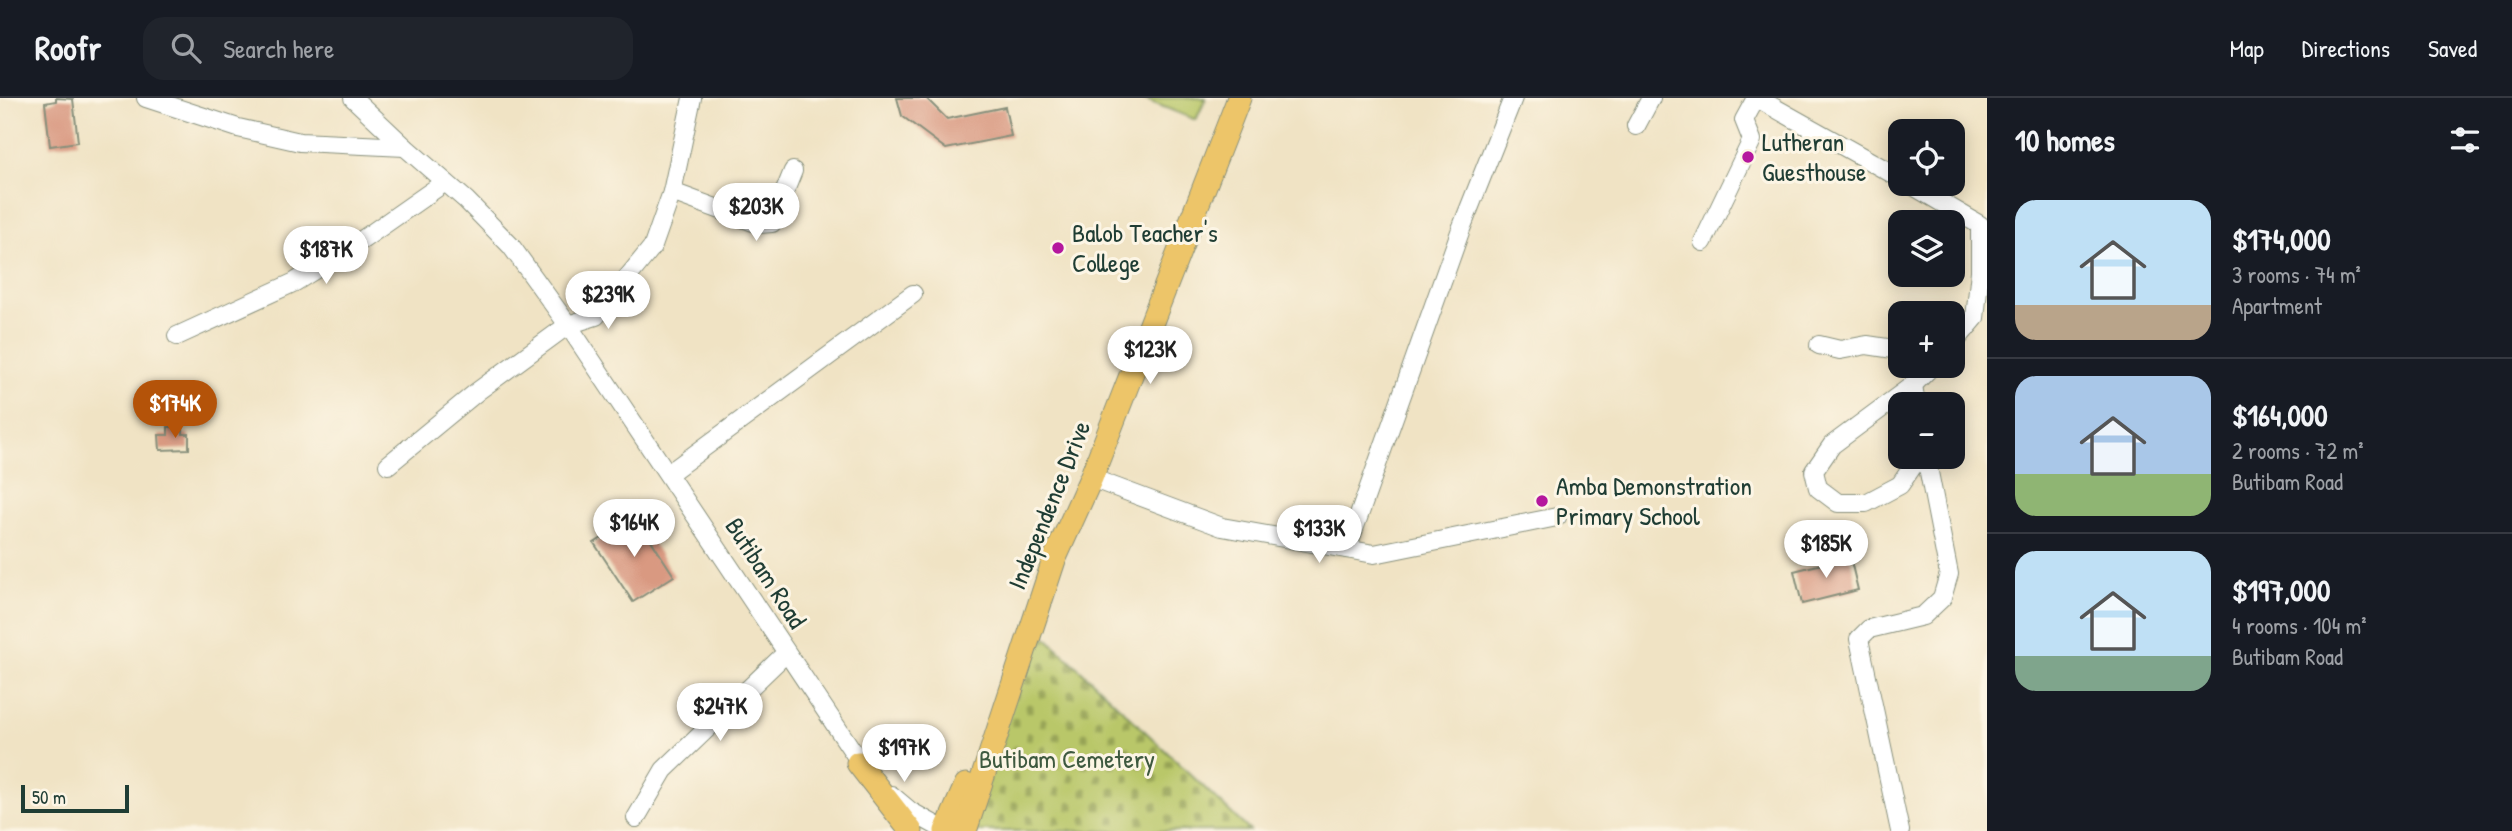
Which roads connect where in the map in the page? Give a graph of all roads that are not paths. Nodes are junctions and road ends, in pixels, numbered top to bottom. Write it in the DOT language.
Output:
graph roads {
  1 [pos="146,98"];
  2 [pos="353,98"];
  3 [pos="692,98"];
  4 [pos="1239,98"];
  5 [pos="1513,98"];
  6 [pos="1651,98"];
  7 [pos="1757,98"];
  8 [pos="1787,105"];
  9 [pos="1636,126"];
  10 [pos="405,147"];
  11 [pos="1888,170"];
  12 [pos="793,171"];
  13 [pos="445,182"];
  14 [pos="672,192"];
  15 [pos="1932,196"];
  16 [pos="1983,224"];
  17 [pos="1703,242"];
  18 [pos="913,294"];
  19 [pos="1979,316"];
  20 [pos="568,325"];
  21 [pos="1965,331"];
  22 [pos="177,336"];
  23 [pos="1819,345"];
  24 [pos="1888,348"];
  25 [pos="1920,378"];
  26 [pos="1913,385"];
  27 [pos="1904,392"];
  28 [pos="1914,392"];
  29 [pos="1888,404"];
  30 [pos="387,464"];
  31 [pos="1911,469"];
  32 [pos="1928,469"];
  33 [pos="667,474"];
  34 [pos="1091,478"];
  35 [pos="1557,517"];
  36 [pos="1347,549"];
  37 [pos="786,653"];
  38 [pos="1020,660"];
  39 [pos="858,764"];
  40 [pos="636,818"];
  41 [pos="911,831"];
  42 [pos="921,831"];
  43 [pos="946,831"];
  44 [pos="965,831"];
  45 [pos="1900,831"];
  1 -- 10 [label="street"];
  2 -- 10 [label="street, Butibam Road"];
  3 -- 14 [label="street"];
  4 -- 34 [label="main road, Independence Drive"];
  5 -- 36 [label="street"];
  6 -- 9 [label="street"];
  7 -- 8 [label="street"];
  7 -- 17 [label="street"];
  8 -- 11 [label="street"];
  10 -- 13 [label="street, Butibam Road"];
  12 -- 14 [label="street"];
  13 -- 20 [label="street, Butibam Road"];
  13 -- 22 [label="street"];
  14 -- 20 [label="street"];
  15 -- 16 [label="street"];
  16 -- 19 [label="street"];
  18 -- 33 [label="street"];
  19 -- 21 [label="street"];
  20 -- 30 [label="street"];
  20 -- 33 [label="street, Butibam Road"];
  23 -- 24 [label="street"];
  25 -- 26 [label="street"];
  26 -- 27 [label="street"];
  26 -- 28 [label="street"];
  29 -- 31 [label="street"];
  32 -- 45 [label="street"];
  33 -- 37 [label="street, Butibam Road"];
  34 -- 36 [label="street"];
  34 -- 38 [label="main road, Independence Drive"];
  35 -- 36 [label="street"];
  37 -- 39 [label="street, Butibam Road"];
  37 -- 40 [label="street"];
  38 -- 43 [label="main road, Butibam Road"];
  38 -- 44 [label="main road"];
  39 -- 41 [label="main road"];
  39 -- 42 [label="street, Butibam Road"];
  39 -- 43 [label="street, Butibam Road"];
}
